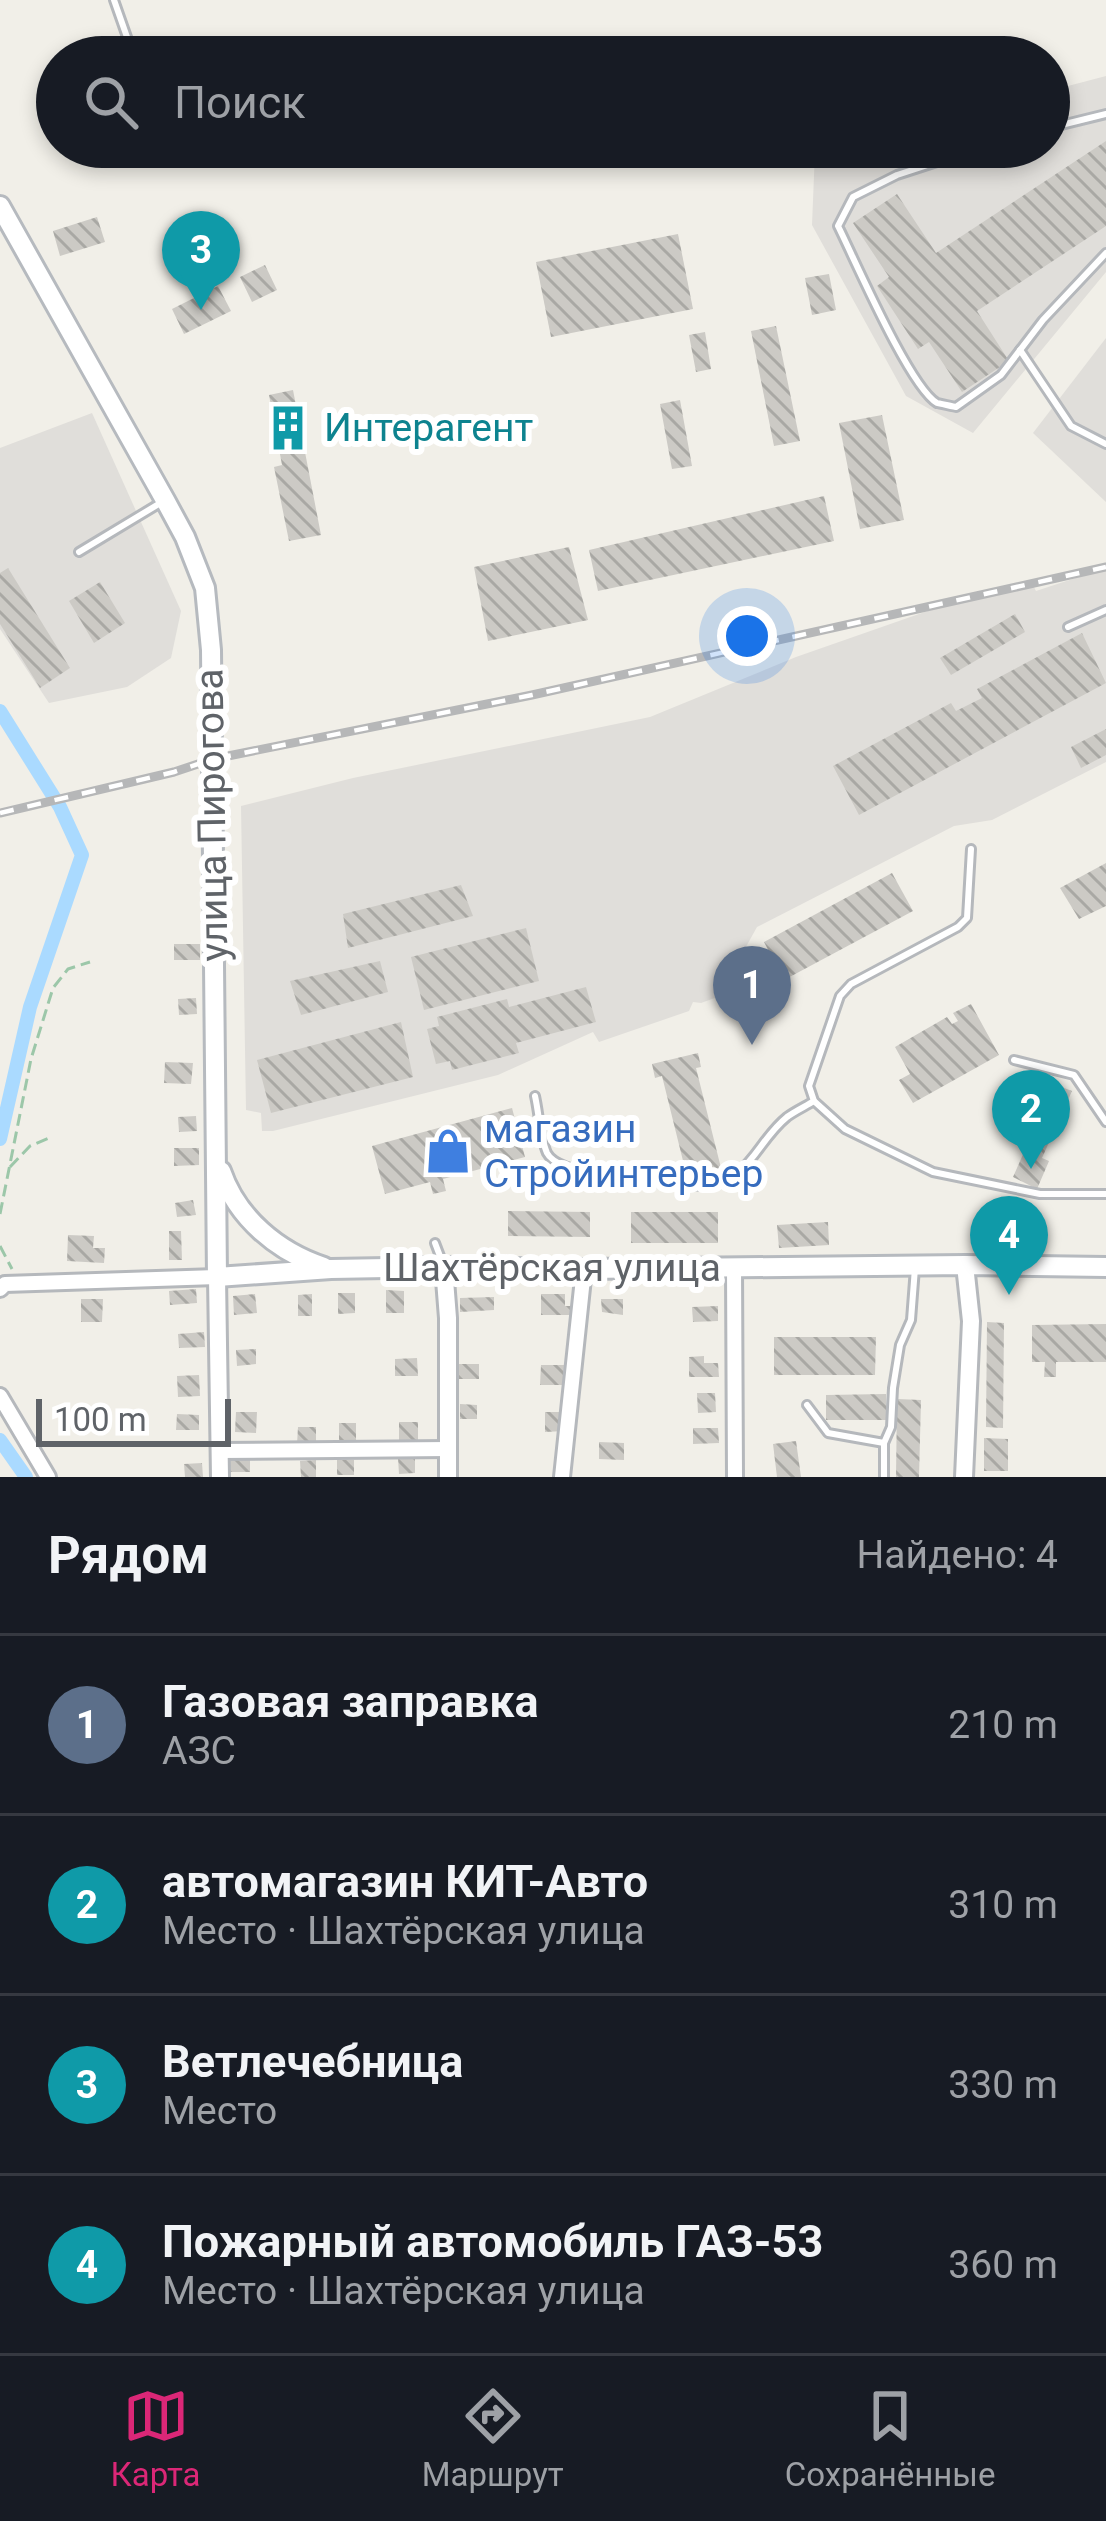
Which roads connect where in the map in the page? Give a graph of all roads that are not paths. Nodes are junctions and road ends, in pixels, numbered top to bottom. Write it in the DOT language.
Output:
graph roads {
  1 [pos="114,0"];
  2 [pos="127,36"];
  3 [pos="1106,114"];
  4 [pos="1070,123"];
  5 [pos="918,168"];
  6 [pos="0,206"];
  7 [pos="1106,253"];
  8 [pos="1020,350"];
  9 [pos="1106,444"];
  10 [pos="165,500"];
  11 [pos="80,552"];
  12 [pos="1106,610"];
  13 [pos="1068,627"];
  14 [pos="971,849"];
  15 [pos="1014,1060"];
  16 [pos="536,1096"];
  17 [pos="814,1102"];
  18 [pos="1106,1122"];
  19 [pos="216,1155"];
  20 [pos="1106,1194"];
  21 [pos="435,1243"];
  22 [pos="965,1264"];
  23 [pos="916,1265"];
  24 [pos="444,1267"];
  25 [pos="1106,1267"];
  26 [pos="734,1268"];
  27 [pos="331,1269"];
  28 [pos="584,1269"];
  29 [pos="217,1276"];
  30 [pos="0,1289"];
  31 [pos="0,1396"];
  32 [pos="807,1405"];
  33 [pos="884,1443"];
  34 [pos="448,1449"];
  35 [pos="219,1451"];
  36 [pos="48,1477"];
  37 [pos="220,1477"];
  38 [pos="448,1477"];
  39 [pos="562,1477"];
  40 [pos="735,1477"];
  41 [pos="884,1477"];
  42 [pos="964,1477"];
  1 -- 2 [label="lane"];
  3 -- 4 [label="lane"];
  5 -- 8 [label="lane"];
  6 -- 10 [label="main road, улица Пирогова"];
  7 -- 8 [label="lane"];
  8 -- 9 [label="lane"];
  10 -- 11 [label="lane"];
  10 -- 19 [label="main road, улица Пирогова"];
  12 -- 13 [label="lane"];
  14 -- 17 [label="lane"];
  15 -- 18 [label="lane"];
  16 -- 17 [label="lane"];
  17 -- 20 [label="lane"];
  19 -- 27 [label="main road"];
  19 -- 29 [label="main road, улица Пирогова"];
  21 -- 24 [label="lane"];
  22 -- 23 [label="main road, Шахтёрская улица"];
  22 -- 25 [label="main road, Шахтёрская улица"];
  22 -- 42 [label="street"];
  23 -- 26 [label="main road, Шахтёрская улица"];
  23 -- 33 [label="lane"];
  24 -- 27 [label="main road, Шахтёрская улица"];
  24 -- 28 [label="main road, Шахтёрская улица"];
  24 -- 34 [label="street"];
  26 -- 28 [label="main road, Шахтёрская улица"];
  26 -- 40 [label="street"];
  27 -- 29 [label="main road, Шахтёрская улица"];
  28 -- 39 [label="street"];
  29 -- 30 [label="street, Шахтёрская улица"];
  29 -- 35 [label="street, улица Пирогова"];
  31 -- 36 [label="street"];
  32 -- 33 [label="lane"];
  33 -- 41 [label="lane"];
  34 -- 35 [label="street"];
  34 -- 38 [label="street"];
  35 -- 37 [label="street, улица Пирогова"];
}
